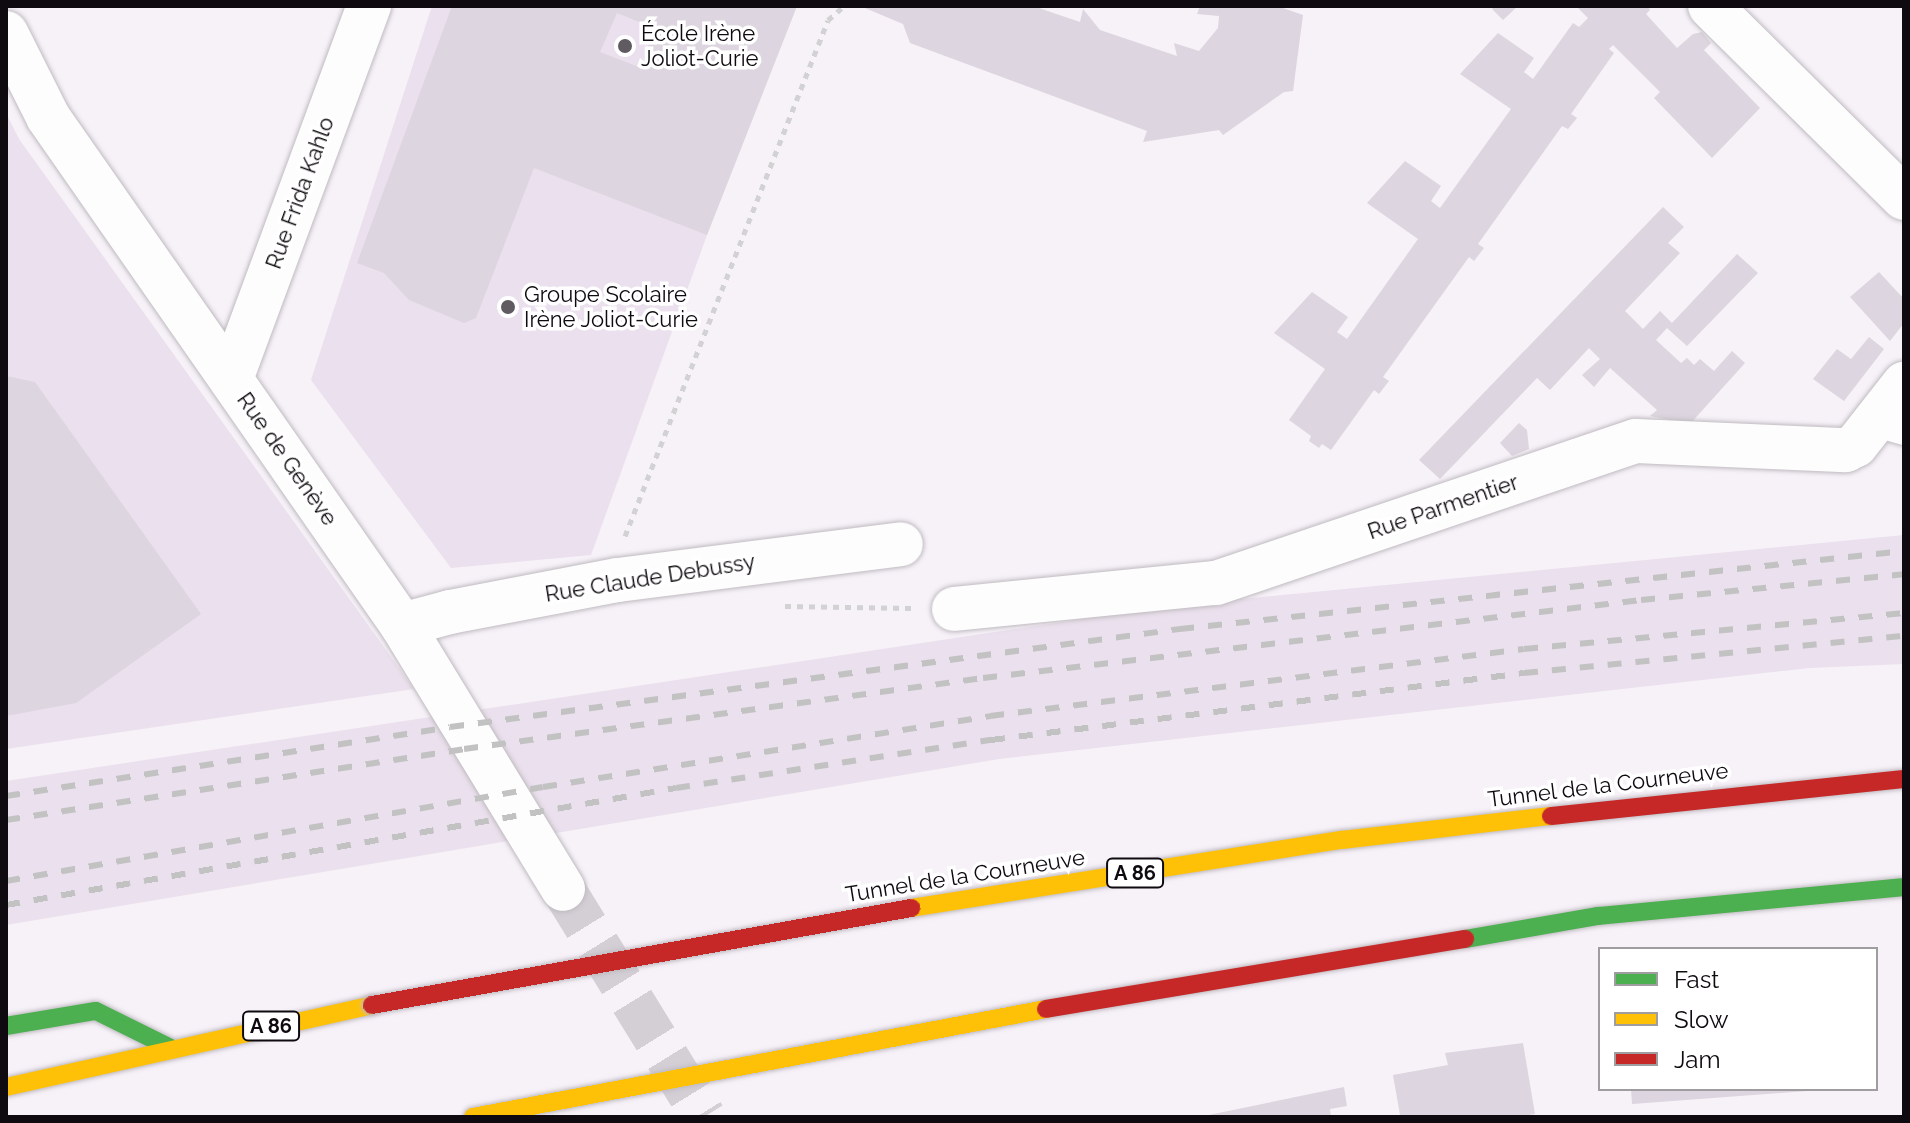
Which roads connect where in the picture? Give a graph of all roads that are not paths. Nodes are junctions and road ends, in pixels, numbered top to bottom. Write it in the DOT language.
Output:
graph roads {
  1 [pos="369,6"];
  2 [pos="1710,6"];
  3 [pos="6,33"];
  4 [pos="1904,198"];
  5 [pos="231,379"];
  6 [pos="1904,384"];
  7 [pos="1888,428"];
  8 [pos="901,544"];
  9 [pos="954,609"];
  10 [pos="402,625"];
  11 [pos="1904,779"];
  12 [pos="1904,887"];
  13 [pos="563,889"];
  14 [pos="6,1026"];
  15 [pos="171,1048"];
  16 [pos="6,1087"];
  17 [pos="473,1117"];
  1 -- 5 [label="street, Rue Frida Kahlo"];
  2 -- 4 [label="street"];
  3 -- 5 [label="street, Rue de Genève"];
  5 -- 10 [label="street, Rue de Genève"];
  6 -- 7 [label="street, Rue Parmentier"];
  7 -- 9 [label="street, Rue Parmentier"];
  8 -- 10 [label="street, Rue Claude Debussy"];
  10 -- 13 [label="street, Rue de Genève"];
  11 -- 15 [label="highway, Tunnel de la Courneuve / A 86, bridge"];
  12 -- 17 [label="highway"];
  14 -- 15 [label="highway"];
  15 -- 16 [label="highway, A 86"];
}
